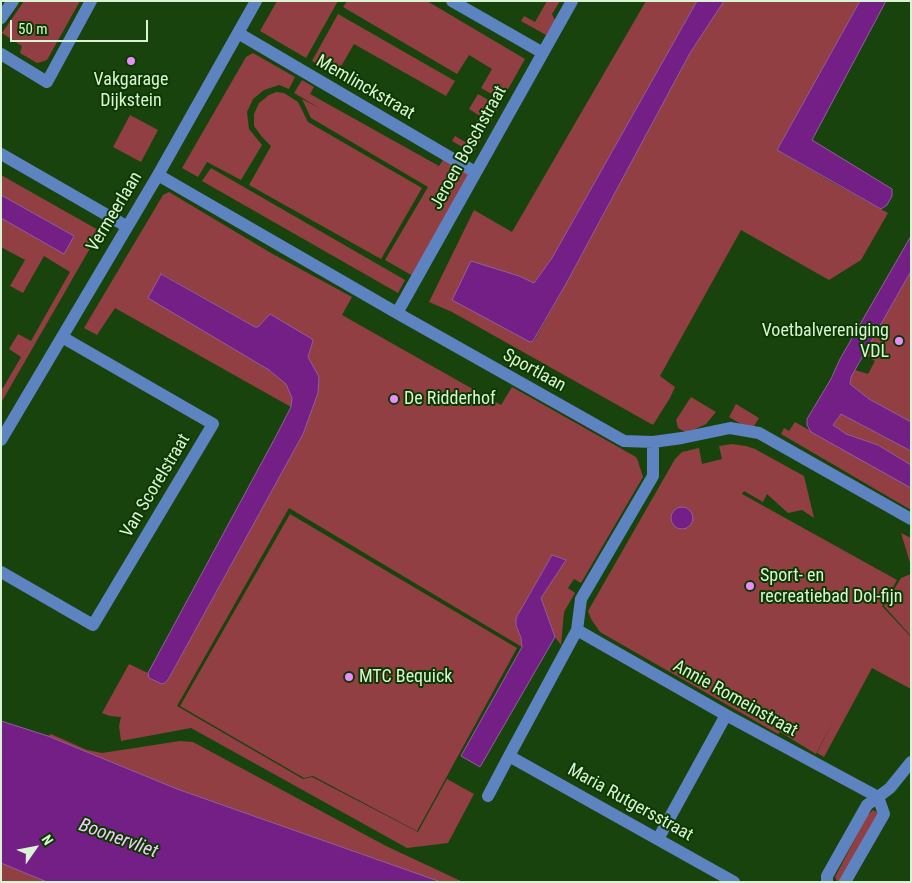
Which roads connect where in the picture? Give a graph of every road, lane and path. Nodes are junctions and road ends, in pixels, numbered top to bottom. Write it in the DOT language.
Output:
graph roads {
  1 [pos="13,1"];
  2 [pos="91,1"];
  3 [pos="452,1"];
  4 [pos="572,1"];
  5 [pos="254,2"];
  6 [pos="1,18"];
  7 [pos="238,33"];
  8 [pos="543,53"];
  9 [pos="1,54"];
  10 [pos="1,154"];
  11 [pos="476,172"];
  12 [pos="158,174"];
  13 [pos="126,226"];
  14 [pos="397,313"];
  15 [pos="62,337"];
  16 [pos="1,440"];
  17 [pos="653,442"];
  18 [pos="911,519"];
  19 [pos="1,572"];
  20 [pos="577,630"];
  21 [pos="726,715"];
  22 [pos="509,756"];
  23 [pos="911,762"];
  24 [pos="488,796"];
  25 [pos="878,798"];
  26 [pos="658,838"];
  27 [pos="734,882"];
  28 [pos="827,882"];
  29 [pos="846,882"];
  1 -- 6 [label="street"];
  2 -- 9 [label="street"];
  3 -- 8 [label="street"];
  4 -- 8 [label="street, Jeroen Boschstraat"];
  5 -- 7 [label="street, Vermeerlaan"];
  7 -- 11 [label="street, Memlinckstraat"];
  7 -- 12 [label="street, Vermeerlaan"];
  8 -- 11 [label="street, Jeroen Boschstraat"];
  10 -- 13 [label="street"];
  11 -- 14 [label="street, Jeroen Boschstraat"];
  12 -- 13 [label="street, Vermeerlaan"];
  12 -- 14 [label="street, Sportlaan"];
  13 -- 15 [label="street, Vermeerlaan"];
  14 -- 17 [label="street, Sportlaan"];
  15 -- 16 [label="street, Vermeerlaan"];
  15 -- 19 [label="street, Van Scorelstraat"];
  17 -- 18 [label="street, Sportlaan"];
  17 -- 20 [label="street"];
  20 -- 21 [label="street, Annie Romeinstraat"];
  20 -- 22 [label="street"];
  21 -- 25 [label="street, Annie Romeinstraat"];
  21 -- 26 [label="street"];
  22 -- 24 [label="street"];
  22 -- 26 [label="street, Maria Rutgersstraat"];
  23 -- 25 [label="street"];
  25 -- 28 [label="street"];
  25 -- 29 [label="street"];
  26 -- 27 [label="street, Maria Rutgersstraat"];
}
